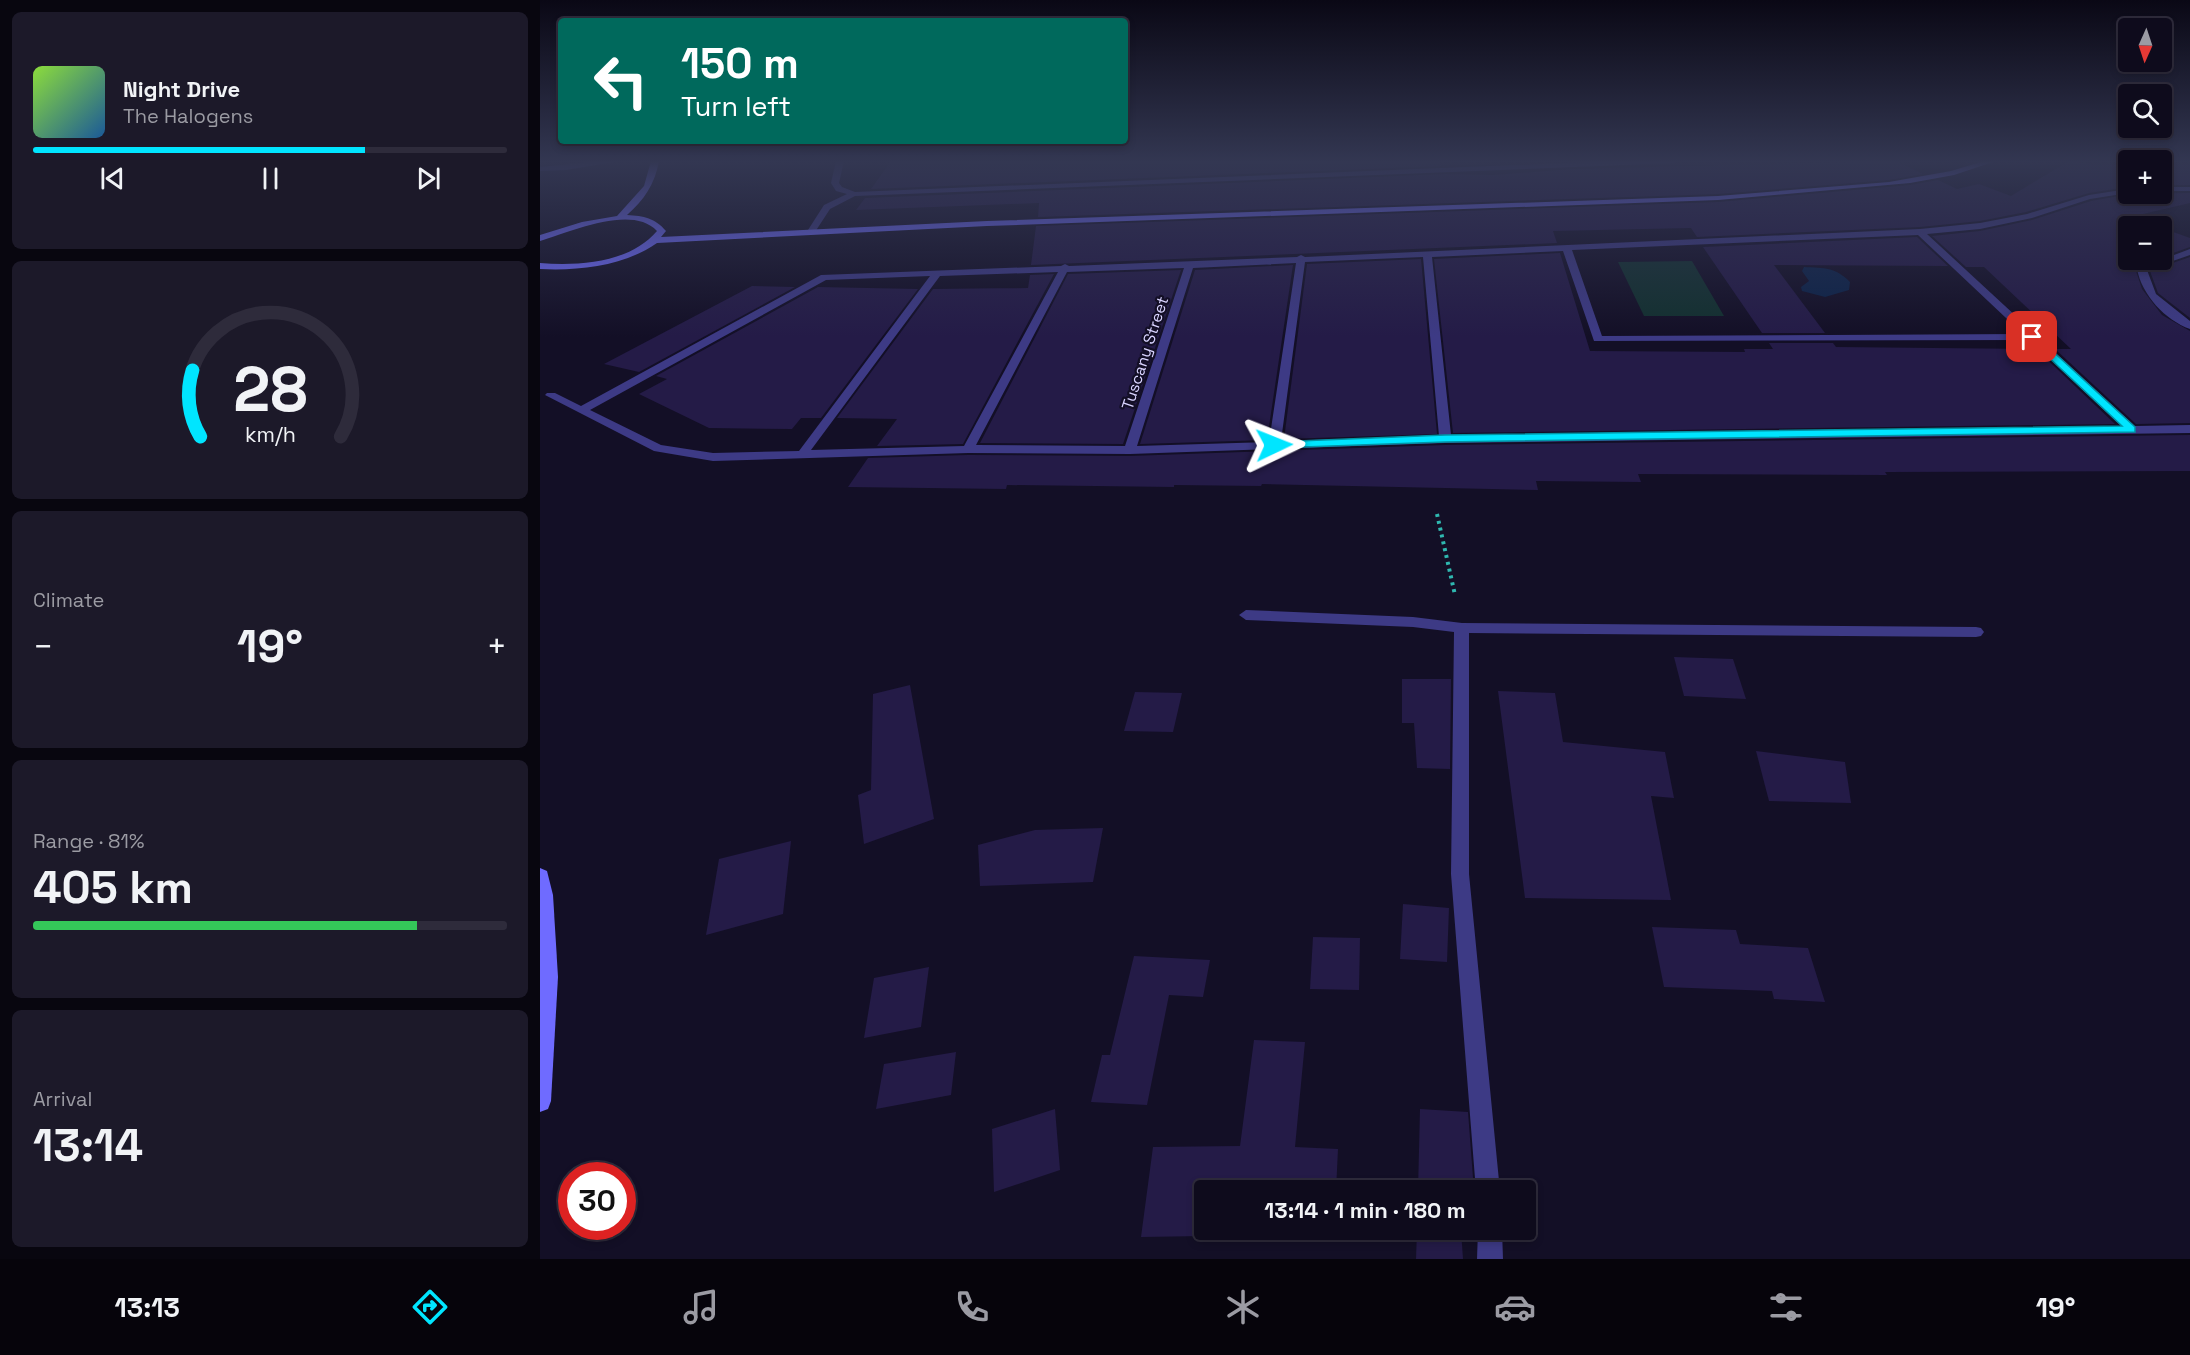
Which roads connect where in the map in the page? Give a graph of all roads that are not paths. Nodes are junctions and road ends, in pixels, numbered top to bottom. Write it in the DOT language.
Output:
graph roads {
  1 [pos="608,220"];
  2 [pos="643,220"];
  3 [pos="819,220"];
  4 [pos="1110,220"];
  5 [pos="2011,220"];
  6 [pos="812,230"];
  7 [pos="1920,232"];
  8 [pos="540,238"];
  9 [pos="657,240"];
  10 [pos="1566,247"];
  11 [pos="2190,252"];
  12 [pos="1427,253"];
  13 [pos="1301,258"];
  14 [pos="1188,265"];
  15 [pos="540,266"];
  16 [pos="1065,267"];
  17 [pos="937,273"];
  18 [pos="2190,326"];
  19 [pos="2032,337"];
  20 [pos="551,395"];
  21 [pos="582,410"];
  22 [pos="2131,429"];
  23 [pos="2190,429"];
  24 [pos="1445,439"];
  25 [pos="1274,445"];
  26 [pos="968,449"];
  27 [pos="1130,450"];
  28 [pos="803,453"];
  29 [pos="1246,615"];
  30 [pos="1462,628"];
  31 [pos="1976,632"];
  32 [pos="540,877"];
  33 [pos="540,1101"];
  34 [pos="1487,1180"];
  35 [pos="1490,1240"];
  36 [pos="1490,1259"];
  1 -- 8 [label="street"];
  2 -- 9 [label="street"];
  3 -- 6 [label="street"];
  4 -- 6 [label="street"];
  5 -- 7 [label="street"];
  6 -- 9 [label="street"];
  7 -- 10 [label="street"];
  7 -- 19 [label="street"];
  9 -- 15 [label="street"];
  10 -- 12 [label="street"];
  10 -- 19 [label="street"];
  11 -- 18 [label="street"];
  12 -- 13 [label="street"];
  12 -- 24 [label="street"];
  13 -- 14 [label="street"];
  13 -- 25 [label="street"];
  14 -- 16 [label="street"];
  14 -- 27 [label="street, Tuscany Street"];
  16 -- 17 [label="street"];
  16 -- 26 [label="street"];
  17 -- 21 [label="street"];
  17 -- 28 [label="street"];
  19 -- 22 [label="street"];
  20 -- 21 [label="street"];
  21 -- 28 [label="street"];
  22 -- 23 [label="street"];
  22 -- 24 [label="street"];
  24 -- 25 [label="street"];
  25 -- 27 [label="street"];
  26 -- 27 [label="street"];
  26 -- 28 [label="street"];
  29 -- 30 [label="street"];
  30 -- 31 [label="street"];
  30 -- 34 [label="street"];
  32 -- 33 [label="street"];
  35 -- 36 [label="street"];
}
